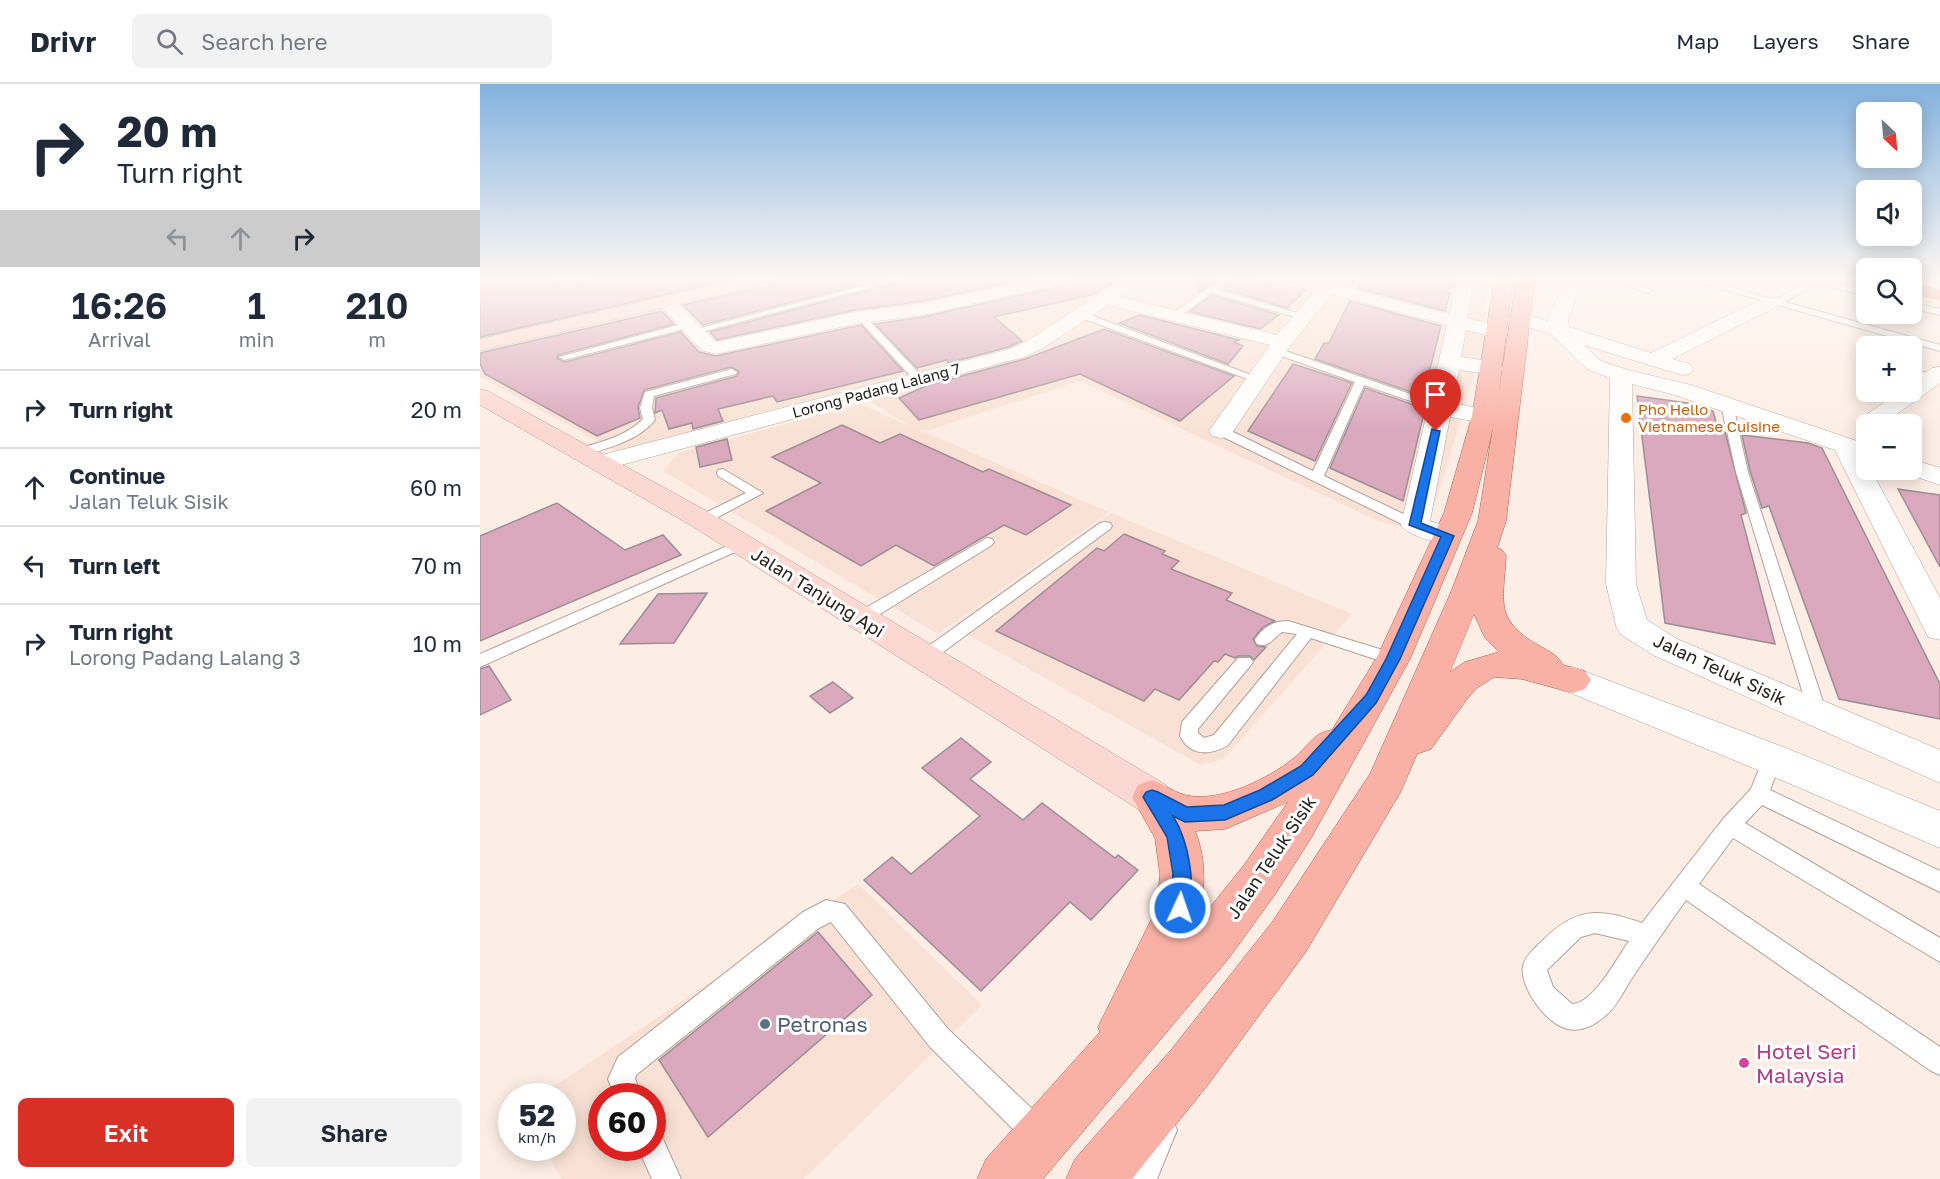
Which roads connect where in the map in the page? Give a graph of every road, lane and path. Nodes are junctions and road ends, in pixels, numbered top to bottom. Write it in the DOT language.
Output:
graph roads {
  1 [pos="549,329"];
  2 [pos="687,329"];
  3 [pos="693,329"];
  4 [pos="807,329"];
  5 [pos="872,329"];
  6 [pos="1057,329"];
  7 [pos="1120,329"];
  8 [pos="1216,329"];
  9 [pos="1293,329"];
  10 [pos="1455,329"];
  11 [pos="1504,329"];
  12 [pos="1512,329"];
  13 [pos="1560,329"];
  14 [pos="1717,329"];
  15 [pos="1872,329"];
  16 [pos="480,345"];
  17 [pos="1280,347"];
  18 [pos="1940,348"];
  19 [pos="564,357"];
  20 [pos="1653,360"];
  21 [pos="1450,362"];
  22 [pos="1492,368"];
  23 [pos="732,372"];
  24 [pos="1689,372"];
  25 [pos="1922,373"];
  26 [pos="1621,375"];
  27 [pos="1937,375"];
  28 [pos="919,379"];
  29 [pos="1257,379"];
  30 [pos="1361,380"];
  31 [pos="480,396"];
  32 [pos="1727,405"];
  33 [pos="1441,408"];
  34 [pos="1883,414"];
  35 [pos="1484,416"];
  36 [pos="1221,430"];
  37 [pos="1856,430"];
  38 [pos="1856,430"];
  39 [pos="1922,448"];
  40 [pos="1940,454"];
  41 [pos="590,458"];
  42 [pos="1922,471"];
  43 [pos="723,473"];
  44 [pos="1317,477"];
  45 [pos="1940,477"];
  46 [pos="1879,480"];
  47 [pos="702,520"];
  48 [pos="1492,521"];
  49 [pos="1105,526"];
  50 [pos="1432,530"];
  51 [pos="987,542"];
  52 [pos="741,544"];
  53 [pos="861,618"];
  54 [pos="1940,629"];
  55 [pos="1308,631"];
  56 [pos="1263,640"];
  57 [pos="925,657"];
  58 [pos="1393,659"];
  59 [pos="480,661"];
  60 [pos="1244,662"];
  61 [pos="1573,680"];
  62 [pos="1371,699"];
  63 [pos="1818,714"];
  64 [pos="1940,766"];
  65 [pos="1766,776"];
  66 [pos="1386,782"];
  67 [pos="1152,797"];
  68 [pos="1730,825"];
  69 [pos="1940,830"];
  70 [pos="1940,882"];
  71 [pos="1684,886"];
  72 [pos="1646,936"];
  73 [pos="1940,951"];
  74 [pos="1940,1062"];
  75 [pos="1189,1068"];
  76 [pos="1098,1075"];
  77 [pos="623,1083"];
  78 [pos="1042,1138"];
  79 [pos="659,1161"];
  80 [pos="667,1179"];
  81 [pos="1006,1179"];
  82 [pos="1095,1179"];
  83 [pos="1143,1179"];
  1 -- 16 [label="street"];
  2 -- 19 [label="lane"];
  3 -- 4 [label="street"];
  5 -- 28 [label="lane"];
  6 -- 28 [label="street, Lorong Padang Lalang 7"];
  7 -- 29 [label="lane"];
  8 -- 17 [label="street"];
  9 -- 17 [label="street"];
  10 -- 21 [label="street"];
  11 -- 22 [label="main road, Jalan Teluk Sisik"];
  12 -- 48 [label="main road"];
  13 -- 20 [label="street"];
  13 -- 26 [label="street"];
  14 -- 20 [label="street"];
  15 -- 18 [label="lane"];
  17 -- 29 [label="street"];
  17 -- 30 [label="lane"];
  20 -- 24 [label="street"];
  21 -- 22 [label="street"];
  21 -- 33 [label="street"];
  22 -- 35 [label="main road, Jalan Teluk Sisik"];
  23 -- 41 [label="lane"];
  24 -- 26 [label="street"];
  24 -- 37 [label="street"];
  25 -- 27 [label="lane"];
  26 -- 32 [label="street"];
  26 -- 63 [label="street, Jalan Teluk Sisik"];
  27 -- 34 [label="street"];
  28 -- 41 [label="street, Lorong Padang Lalang 7"];
  29 -- 36 [label="street"];
  30 -- 33 [label="lane"];
  30 -- 44 [label="lane"];
  31 -- 41 [label="street, Jalan Tanjung Api"];
  32 -- 38 [label="street"];
  32 -- 63 [label="lane"];
  33 -- 35 [label="street"];
  33 -- 50 [label="street"];
  35 -- 50 [label="main road, Jalan Teluk Sisik"];
  36 -- 44 [label="lane"];
  39 -- 40 [label="street"];
  41 -- 47 [label="street, Jalan Tanjung Api"];
  42 -- 45 [label="street"];
  43 -- 47 [label="lane"];
  44 -- 50 [label="lane"];
  46 -- 54 [label="street"];
  47 -- 52 [label="street, Jalan Tanjung Api"];
  48 -- 61 [label="main road"];
  48 -- 66 [label="main road"];
  49 -- 57 [label="lane"];
  50 -- 58 [label="main road, Jalan Teluk Sisik"];
  51 -- 53 [label="lane"];
  52 -- 53 [label="street, Jalan Tanjung Api"];
  52 -- 59 [label="lane"];
  53 -- 57 [label="street, Jalan Tanjung Api"];
  55 -- 56 [label="lane"];
  55 -- 58 [label="lane"];
  55 -- 60 [label="lane"];
  57 -- 67 [label="street, Jalan Tanjung Api"];
  58 -- 62 [label="main road, Jalan Teluk Sisik"];
  61 -- 65 [label="street"];
  61 -- 66 [label="main road"];
  62 -- 67 [label="main road"];
  62 -- 76 [label="main road, Jalan Teluk Sisik"];
  63 -- 64 [label="street, Jalan Teluk Sisik"];
  65 -- 68 [label="lane"];
  65 -- 69 [label="street"];
  65 -- 70 [label="lane"];
  66 -- 75 [label="main road"];
  67 -- 76 [label="main road"];
  68 -- 71 [label="lane"];
  68 -- 73 [label="lane"];
  71 -- 72 [label="lane"];
  71 -- 74 [label="lane"];
  72 -- 72 [label="lane"];
  75 -- 82 [label="main road"];
  75 -- 83 [label="lane"];
  76 -- 78 [label="main road, Jalan Teluk Sisik"];
  77 -- 78 [label="lane"];
  78 -- 81 [label="main road, Jalan Teluk Sisik"];
  79 -- 80 [label="lane"];
}
